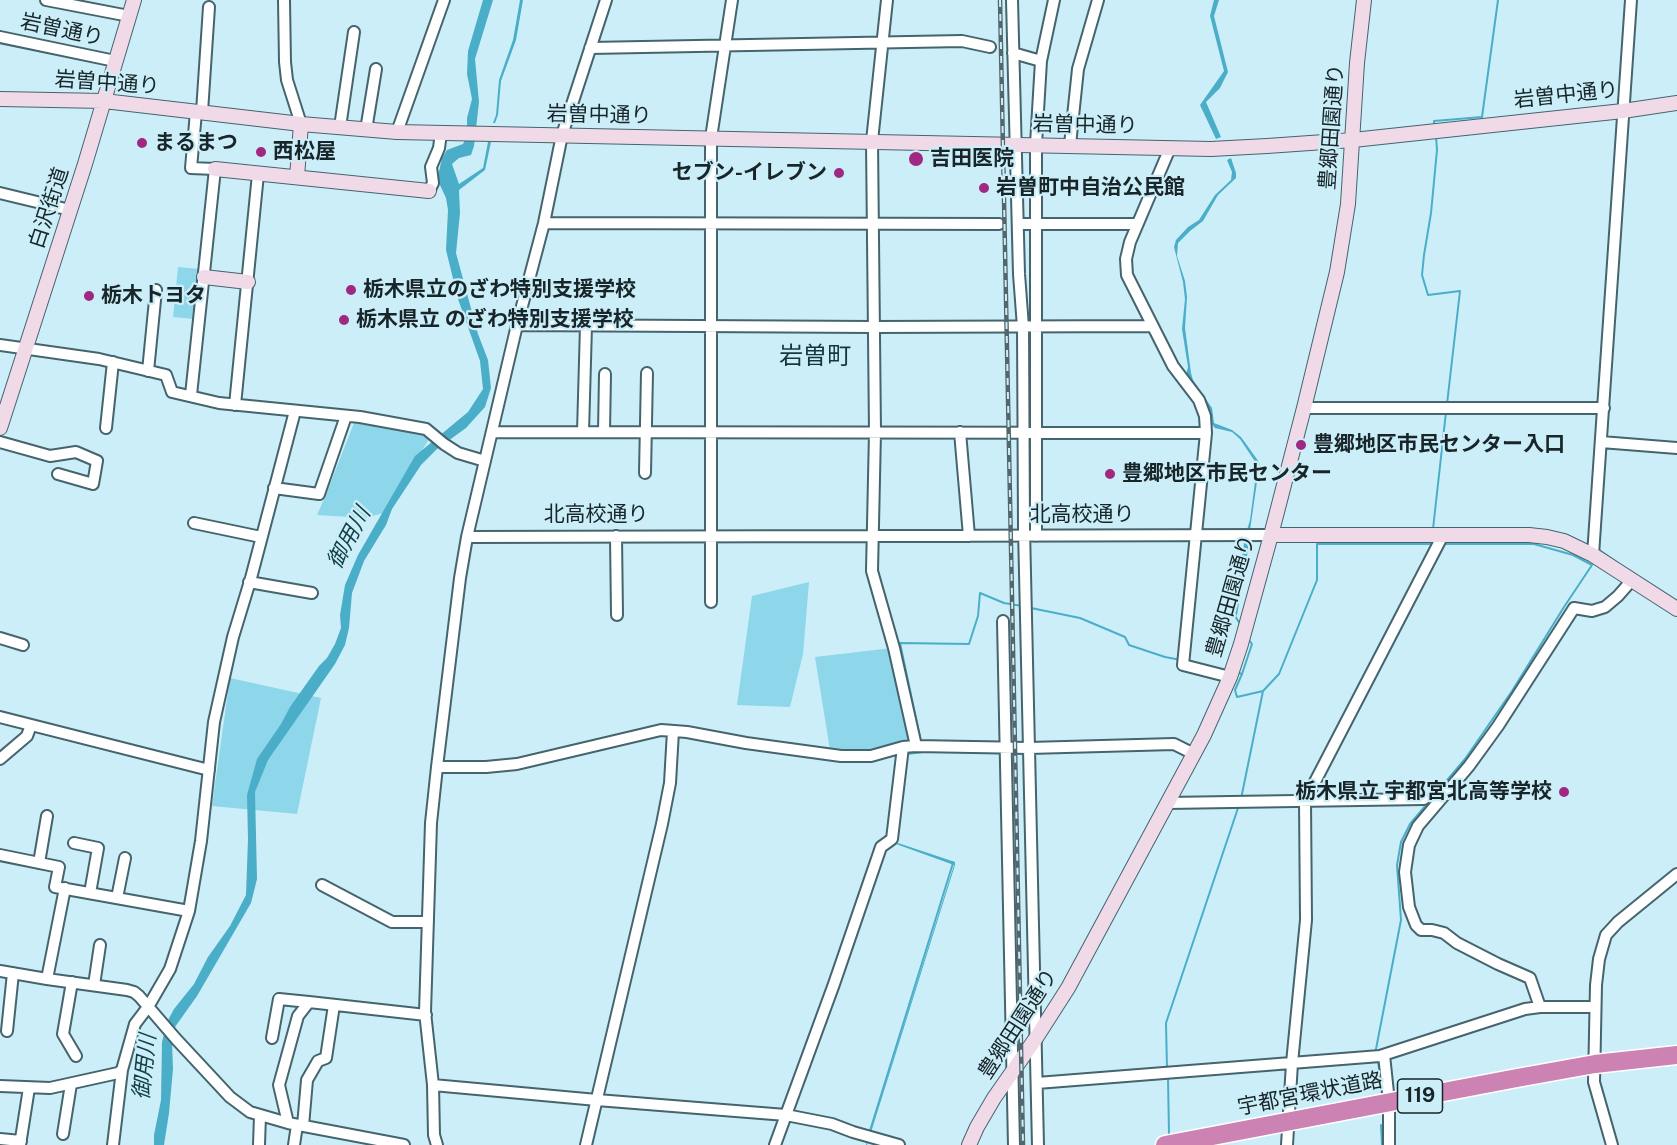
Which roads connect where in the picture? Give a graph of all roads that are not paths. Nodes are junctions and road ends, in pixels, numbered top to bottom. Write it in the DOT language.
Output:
graph roads {
  1 [pos="46,0"];
  2 [pos="134,0"];
  3 [pos="284,0"];
  4 [pos="444,0"];
  5 [pos="606,0"];
  6 [pos="732,0"];
  7 [pos="887,0"];
  8 [pos="1012,0"];
  9 [pos="1054,0"];
  10 [pos="1098,0"];
  11 [pos="1364,0"];
  12 [pos="1631,0"];
  13 [pos="209,7"];
  14 [pos="129,16"];
  15 [pos="354,32"];
  16 [pos="0,37"];
  17 [pos="883,42"];
  18 [pos="725,46"];
  19 [pos="990,47"];
  20 [pos="590,48"];
  21 [pos="1013,53"];
  22 [pos="1041,61"];
  23 [pos="115,62"];
  24 [pos="376,69"];
  25 [pos="0,99"];
  26 [pos="104,100"];
  27 [pos="1677,103"];
  28 [pos="1623,111"];
  29 [pos="199,112"];
  30 [pos="301,124"];
  31 [pos="340,128"];
  32 [pos="366,129"];
  33 [pos="397,132"];
  34 [pos="441,133"];
  35 [pos="561,135"];
  36 [pos="711,138"];
  37 [pos="1353,140"];
  38 [pos="873,141"];
  39 [pos="1016,144"];
  40 [pos="1036,144"];
  41 [pos="1070,145"];
  42 [pos="1170,148"];
  43 [pos="215,169"];
  44 [pos="258,174"];
  45 [pos="297,177"];
  46 [pos="429,191"];
  47 [pos="0,194"];
  48 [pos="70,210"];
  49 [pos="544,223"];
  50 [pos="711,223"];
  51 [pos="873,223"];
  52 [pos="1036,223"];
  53 [pos="999,224"];
  54 [pos="1018,224"];
  55 [pos="1137,224"];
  56 [pos="204,277"];
  57 [pos="248,282"];
  58 [pos="156,290"];
  59 [pos="517,325"];
  60 [pos="586,326"];
  61 [pos="1152,326"];
  62 [pos="712,327"];
  63 [pos="873,327"];
  64 [pos="1023,327"];
  65 [pos="1037,327"];
  66 [pos="0,345"];
  67 [pos="25,350"];
  68 [pos="113,362"];
  69 [pos="148,371"];
  70 [pos="647,373"];
  71 [pos="605,374"];
  72 [pos="191,395"];
  73 [pos="236,405"];
  74 [pos="1304,408"];
  75 [pos="1604,408"];
  76 [pos="295,411"];
  77 [pos="346,416"];
  78 [pos="0,428"];
  79 [pos="106,428"];
  80 [pos="711,431"];
  81 [pos="492,432"];
  82 [pos="583,432"];
  83 [pos="604,432"];
  84 [pos="645,432"];
  85 [pos="874,432"];
  86 [pos="960,432"];
  87 [pos="1024,432"];
  88 [pos="1037,432"];
  89 [pos="1206,433"];
  90 [pos="0,442"];
  91 [pos="1601,442"];
  92 [pos="1677,448"];
  93 [pos="485,461"];
  94 [pos="645,473"];
  95 [pos="58,474"];
  96 [pos="274,488"];
  97 [pos="194,523"];
  98 [pos="712,535"];
  99 [pos="1271,535"];
  100 [pos="1443,535"];
  101 [pos="616,536"];
  102 [pos="873,536"];
  103 [pos="969,536"];
  104 [pos="1030,536"];
  105 [pos="1196,536"];
  106 [pos="261,537"];
  107 [pos="467,537"];
  108 [pos="1593,555"];
  109 [pos="1632,580"];
  110 [pos="249,582"];
  111 [pos="312,593"];
  112 [pos="711,602"];
  113 [pos="1677,609"];
  114 [pos="617,615"];
  115 [pos="1003,621"];
  116 [pos="0,638"];
  117 [pos="23,645"];
  118 [pos="1230,677"];
  119 [pos="0,717"];
  120 [pos="31,725"];
  121 [pos="673,731"];
  122 [pos="916,746"];
  123 [pos="903,747"];
  124 [pos="1005,748"];
  125 [pos="1029,748"];
  126 [pos="1194,754"];
  127 [pos="0,759"];
  128 [pos="437,767"];
  129 [pos="209,770"];
  130 [pos="1424,799"];
  131 [pos="1305,801"];
  132 [pos="1167,803"];
  133 [pos="47,816"];
  134 [pos="74,843"];
  135 [pos="0,855"];
  136 [pos="125,858"];
  137 [pos="39,862"];
  138 [pos="1677,874"];
  139 [pos="322,885"];
  140 [pos="65,888"];
  141 [pos="90,893"];
  142 [pos="117,898"];
  143 [pos="189,911"];
  144 [pos="428,922"];
  145 [pos="100,945"];
  146 [pos="0,971"];
  147 [pos="13,973"];
  148 [pos="47,979"];
  149 [pos="72,982"];
  150 [pos="94,985"];
  151 [pos="309,1002"];
  152 [pos="334,1005"];
  153 [pos="148,1007"];
  154 [pos="1540,1007"];
  155 [pos="1595,1007"];
  156 [pos="426,1015"];
  157 [pos="7,1031"];
  158 [pos="272,1038"];
  159 [pos="1036,1038"];
  160 [pos="1384,1055"];
  161 [pos="1677,1055"];
  162 [pos="76,1056"];
  163 [pos="1292,1063"];
  164 [pos="1677,1067"];
  165 [pos="122,1070"];
  166 [pos="1595,1070"];
  167 [pos="1013,1072"];
  168 [pos="1037,1083"];
  169 [pos="72,1084"];
  170 [pos="433,1085"];
  171 [pos="0,1086"];
  172 [pos="29,1088"];
  173 [pos="597,1101"];
  174 [pos="1389,1108"];
  175 [pos="260,1115"];
  176 [pos="786,1115"];
  177 [pos="296,1124"];
  178 [pos="1287,1133"];
  179 [pos="63,1134"];
  180 [pos="0,1139"];
  181 [pos="20,1143"];
  182 [pos="113,1145"];
  183 [pos="259,1145"];
  184 [pos="294,1145"];
  185 [pos="404,1145"];
  186 [pos="437,1145"];
  187 [pos="586,1145"];
  188 [pos="775,1145"];
  189 [pos="899,1145"];
  190 [pos="969,1145"];
  191 [pos="1014,1145"];
  192 [pos="1038,1145"];
  193 [pos="1164,1145"];
  194 [pos="1224,1145"];
  195 [pos="1389,1145"];
  196 [pos="1612,1145"];
  1 -- 14 [label="street"];
  2 -- 14 [label="street, 白沢街道"];
  3 -- 30 [label="street"];
  4 -- 33 [label="street"];
  5 -- 20 [label="street"];
  6 -- 18 [label="street"];
  7 -- 17 [label="street"];
  8 -- 21 [label="street"];
  9 -- 22 [label="street"];
  10 -- 41 [label="street"];
  11 -- 37 [label="street, 豊郷田園通り"];
  12 -- 28 [label="street"];
  13 -- 29 [label="street"];
  14 -- 23 [label="street, 白沢街道"];
  15 -- 31 [label="street"];
  16 -- 23 [label="street, 岩曽通り"];
  17 -- 18 [label="street"];
  17 -- 19 [label="street"];
  17 -- 38 [label="street"];
  18 -- 20 [label="street"];
  18 -- 36 [label="street"];
  20 -- 35 [label="street"];
  21 -- 22 [label="street"];
  21 -- 39 [label="street"];
  22 -- 40 [label="street"];
  23 -- 26 [label="street, 白沢街道"];
  24 -- 32 [label="street"];
  25 -- 26 [label="street, 岩曽中通り"];
  26 -- 29 [label="street, 岩曽中通り"];
  26 -- 48 [label="street, 白沢街道"];
  27 -- 28 [label="street, 岩曽中通り"];
  28 -- 37 [label="street, 岩曽中通り"];
  28 -- 75 [label="street"];
  29 -- 30 [label="street, 岩曽中通り"];
  29 -- 43 [label="street"];
  30 -- 31 [label="street, 岩曽中通り"];
  30 -- 45 [label="street"];
  31 -- 32 [label="street, 岩曽中通り"];
  32 -- 33 [label="street, 岩曽中通り"];
  33 -- 34 [label="street, 岩曽中通り"];
  34 -- 35 [label="street, 岩曽中通り"];
  34 -- 46 [label="street"];
  35 -- 36 [label="street, 岩曽中通り"];
  35 -- 49 [label="street"];
  36 -- 38 [label="street, 岩曽中通り"];
  36 -- 50 [label="street"];
  37 -- 42 [label="street, 岩曽中通り"];
  37 -- 74 [label="street, 豊郷田園通り"];
  38 -- 39 [label="street, 岩曽中通り"];
  38 -- 51 [label="street"];
  39 -- 40 [label="street, 岩曽中通り"];
  39 -- 54 [label="street"];
  40 -- 41 [label="street, 岩曽中通り"];
  40 -- 52 [label="street"];
  41 -- 42 [label="street, 岩曽中通り"];
  42 -- 55 [label="street"];
  43 -- 44 [label="street"];
  43 -- 56 [label="street"];
  44 -- 45 [label="street"];
  44 -- 57 [label="street"];
  45 -- 46 [label="street"];
  47 -- 48 [label="street"];
  48 -- 67 [label="street, 白沢街道"];
  49 -- 50 [label="street"];
  49 -- 59 [label="street"];
  50 -- 51 [label="street"];
  50 -- 62 [label="street"];
  51 -- 53 [label="street"];
  51 -- 63 [label="street"];
  52 -- 54 [label="street"];
  52 -- 55 [label="street"];
  52 -- 65 [label="street"];
  54 -- 64 [label="street"];
  55 -- 61 [label="street"];
  56 -- 57 [label="street"];
  56 -- 72 [label="street"];
  57 -- 73 [label="street"];
  58 -- 69 [label="street"];
  59 -- 60 [label="street"];
  59 -- 81 [label="street"];
  60 -- 62 [label="street"];
  60 -- 82 [label="street"];
  61 -- 65 [label="street"];
  61 -- 89 [label="street"];
  62 -- 63 [label="street"];
  62 -- 80 [label="street"];
  63 -- 64 [label="street"];
  63 -- 85 [label="street"];
  64 -- 65 [label="street"];
  64 -- 87 [label="street"];
  65 -- 88 [label="street"];
  66 -- 67 [label="street"];
  67 -- 68 [label="street"];
  67 -- 78 [label="street, 白沢街道"];
  68 -- 69 [label="street"];
  68 -- 79 [label="street"];
  69 -- 72 [label="street"];
  70 -- 84 [label="street"];
  71 -- 83 [label="street"];
  72 -- 73 [label="street"];
  73 -- 76 [label="street"];
  74 -- 75 [label="street"];
  74 -- 99 [label="street, 豊郷田園通り"];
  75 -- 91 [label="street"];
  76 -- 77 [label="street"];
  76 -- 96 [label="street"];
  77 -- 93 [label="street"];
  77 -- 96 [label="street"];
  80 -- 84 [label="street"];
  80 -- 85 [label="street"];
  80 -- 98 [label="street"];
  81 -- 82 [label="street"];
  81 -- 93 [label="street"];
  82 -- 83 [label="street"];
  83 -- 84 [label="street"];
  84 -- 94 [label="street"];
  85 -- 86 [label="street"];
  85 -- 102 [label="street"];
  86 -- 87 [label="street"];
  86 -- 103 [label="street"];
  87 -- 88 [label="street"];
  87 -- 104 [label="street"];
  88 -- 89 [label="street"];
  88 -- 104 [label="street"];
  89 -- 105 [label="street"];
  90 -- 95 [label="street"];
  91 -- 92 [label="street"];
  91 -- 108 [label="street"];
  93 -- 107 [label="street"];
  96 -- 106 [label="street"];
  97 -- 106 [label="street"];
  98 -- 101 [label="street, 北高校通り"];
  98 -- 102 [label="street, 北高校通り"];
  98 -- 112 [label="street"];
  99 -- 100 [label="street, 北高校通り"];
  99 -- 105 [label="street, 北高校通り"];
  99 -- 118 [label="street, 豊郷田園通り"];
  100 -- 108 [label="street, 北高校通り"];
  100 -- 131 [label="street"];
  101 -- 107 [label="street, 北高校通り"];
  101 -- 114 [label="street"];
  102 -- 103 [label="street, 北高校通り"];
  102 -- 122 [label="street"];
  103 -- 104 [label="street, 北高校通り"];
  104 -- 105 [label="street, 北高校通り"];
  104 -- 125 [label="street"];
  105 -- 118 [label="street"];
  106 -- 110 [label="street"];
  107 -- 128 [label="street"];
  108 -- 109 [label="street, 北高校通り"];
  109 -- 113 [label="street, 北高校通り"];
  109 -- 154 [label="street"];
  110 -- 111 [label="street"];
  110 -- 129 [label="street"];
  115 -- 124 [label="street"];
  116 -- 117 [label="street"];
  118 -- 126 [label="street, 豊郷田園通り"];
  119 -- 120 [label="street"];
  120 -- 127 [label="street"];
  120 -- 129 [label="street"];
  121 -- 123 [label="street"];
  121 -- 128 [label="street"];
  121 -- 173 [label="street"];
  122 -- 123 [label="street"];
  122 -- 124 [label="street"];
  123 -- 176 [label="street"];
  124 -- 125 [label="street"];
  124 -- 167 [label="street"];
  125 -- 126 [label="street"];
  125 -- 159 [label="street"];
  126 -- 132 [label="street, 豊郷田園通り"];
  128 -- 144 [label="street"];
  129 -- 143 [label="street"];
  130 -- 131 [label="street"];
  131 -- 132 [label="street"];
  131 -- 163 [label="street"];
  132 -- 159 [label="street, 豊郷田園通り"];
  133 -- 137 [label="street"];
  134 -- 141 [label="street"];
  135 -- 137 [label="street"];
  136 -- 142 [label="street"];
  137 -- 140 [label="street"];
  138 -- 155 [label="street"];
  139 -- 144 [label="street"];
  140 -- 141 [label="street"];
  140 -- 148 [label="street"];
  141 -- 142 [label="street"];
  142 -- 143 [label="street"];
  143 -- 153 [label="street"];
  144 -- 156 [label="street"];
  145 -- 150 [label="street"];
  146 -- 147 [label="street"];
  147 -- 148 [label="street"];
  147 -- 157 [label="street"];
  148 -- 149 [label="street"];
  149 -- 150 [label="street"];
  149 -- 162 [label="street"];
  150 -- 153 [label="street"];
  151 -- 152 [label="street"];
  151 -- 158 [label="street"];
  151 -- 177 [label="street"];
  152 -- 156 [label="street"];
  152 -- 177 [label="street"];
  153 -- 165 [label="street"];
  153 -- 175 [label="street"];
  154 -- 155 [label="street"];
  154 -- 160 [label="street"];
  155 -- 166 [label="street"];
  156 -- 170 [label="street"];
  159 -- 167 [label="street, 豊郷田園通り"];
  159 -- 168 [label="street"];
  160 -- 163 [label="street"];
  160 -- 174 [label="street"];
  161 -- 166 [label="highway, 宇都宮環状道路 / 119"];
  163 -- 168 [label="street"];
  163 -- 178 [label="street"];
  164 -- 166 [label="highway, 宇都宮環状道路 / 119"];
  165 -- 169 [label="street"];
  165 -- 182 [label="street"];
  166 -- 174 [label="highway, 宇都宮環状道路 / 119"];
  166 -- 196 [label="street"];
  167 -- 190 [label="street, 豊郷田園通り"];
  167 -- 191 [label="street"];
  168 -- 192 [label="street"];
  169 -- 172 [label="street"];
  169 -- 179 [label="street"];
  170 -- 173 [label="street"];
  170 -- 186 [label="street"];
  171 -- 172 [label="street"];
  172 -- 181 [label="street"];
  173 -- 176 [label="street"];
  173 -- 187 [label="street"];
  174 -- 178 [label="highway, 宇都宮環状道路 / 119"];
  174 -- 195 [label="street"];
  175 -- 177 [label="street"];
  175 -- 183 [label="street"];
  176 -- 188 [label="street"];
  176 -- 189 [label="street"];
  177 -- 184 [label="street"];
  177 -- 185 [label="street"];
  178 -- 193 [label="highway, 宇都宮環状道路 / 119"];
  178 -- 194 [label="highway, 宇都宮環状道路 / 119"];
  180 -- 181 [label="street"];
}
